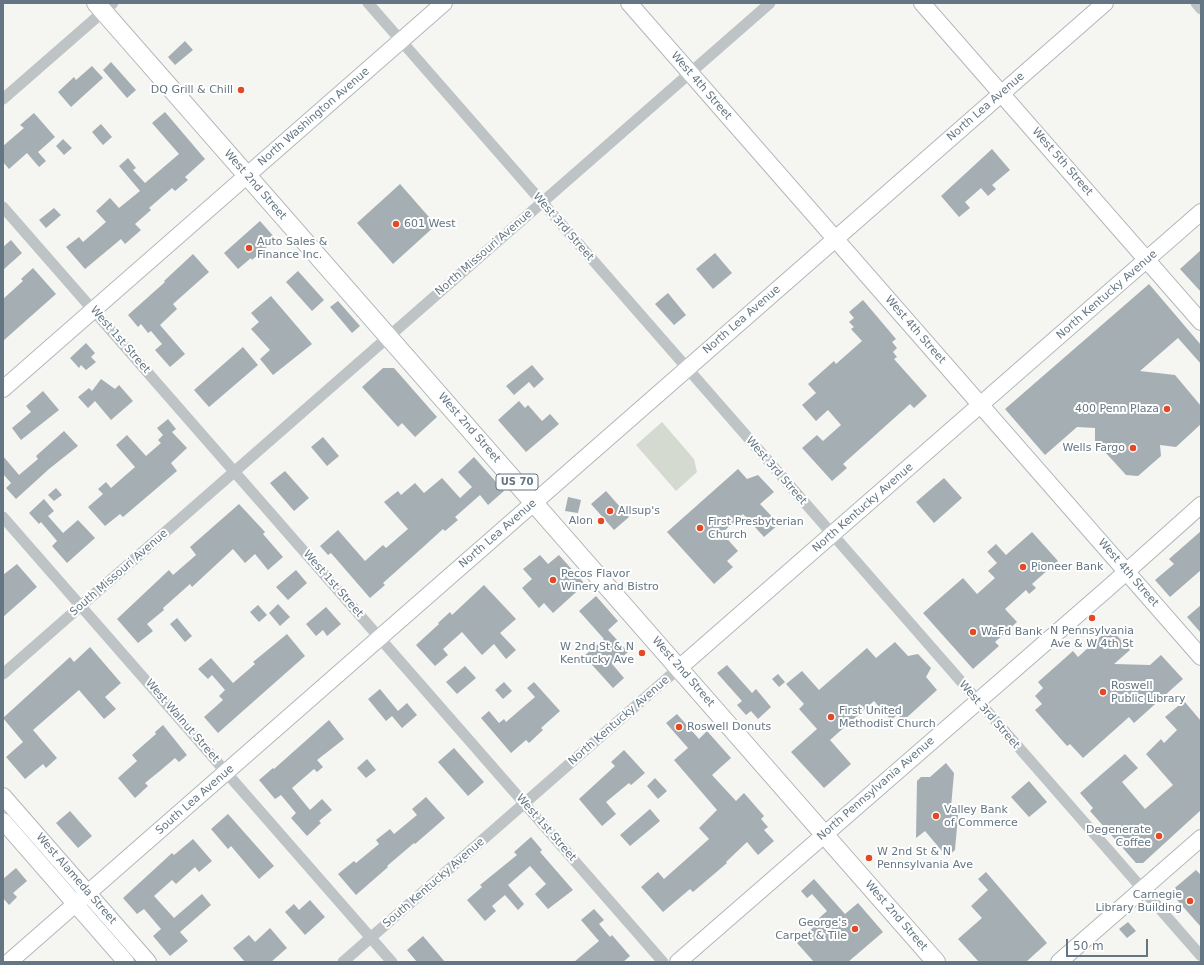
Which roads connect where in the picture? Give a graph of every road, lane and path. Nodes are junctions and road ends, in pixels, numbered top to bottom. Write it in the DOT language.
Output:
graph roads {
  1 [pos="368,3"];
  2 [pos="444,3"];
  3 [pos="629,3"];
  4 [pos="770,3"];
  5 [pos="922,3"];
  6 [pos="1104,3"];
  7 [pos="1196,3"];
  8 [pos="104,6"];
  9 [pos="1201,9"];
  10 [pos="401,41"];
  11 [pos="690,73"];
  12 [pos="1002,93"];
  13 [pos="3,99"];
  14 [pos="247,176"];
  15 [pos="542,202"];
  16 [pos="3,207"];
  17 [pos="1201,212"];
  18 [pos="835,239"];
  19 [pos="1147,260"];
  20 [pos="94,310"];
  21 [pos="1201,322"];
  22 [pos="389,337"];
  23 [pos="686,368"];
  24 [pos="3,389"];
  25 [pos="981,405"];
  26 [pos="235,472"];
  27 [pos="534,502"];
  28 [pos="1201,505"];
  29 [pos="3,517"];
  30 [pos="832,535"];
  31 [pos="1127,571"];
  32 [pos="81,606"];
  33 [pos="380,638"];
  34 [pos="1201,657"];
  35 [pos="679,668"];
  36 [pos="3,674"];
  37 [pos="978,702"];
  38 [pos="226,772"];
  39 [pos="3,796"];
  40 [pos="525,804"];
  41 [pos="3,821"];
  42 [pos="824,834"];
  43 [pos="1201,838"];
  44 [pos="1142,889"];
  45 [pos="89,893"];
  46 [pos="76,904"];
  47 [pos="371,938"];
  48 [pos="1201,956"];
  49 [pos="9,962"];
  50 [pos="126,962"];
  51 [pos="148,962"];
  52 [pos="343,962"];
  53 [pos="392,962"];
  54 [pos="663,962"];
  55 [pos="678,962"];
  56 [pos="936,962"];
  57 [pos="1059,962"];
  1 -- 10 [label="street, West 3rd Street"];
  2 -- 10 [label="street, North Washington Avenue"];
  3 -- 11 [label="street, West 4th Street"];
  4 -- 11 [label="street, North Missouri Avenue"];
  5 -- 12 [label="street, West 5th Street"];
  6 -- 12 [label="street, North Lea Avenue"];
  7 -- 9 [label="street"];
  8 -- 13 [label="street"];
  8 -- 14 [label="main road, West 2nd Street / US 70"];
  10 -- 14 [label="street, North Washington Avenue"];
  10 -- 15 [label="street, West 3rd Street"];
  11 -- 15 [label="street, North Missouri Avenue"];
  11 -- 18 [label="street, West 4th Street"];
  12 -- 18 [label="street, North Lea Avenue"];
  12 -- 19 [label="street, West 5th Street"];
  14 -- 20 [label="street, North Washington Avenue"];
  14 -- 22 [label="main road, West 2nd Street / US 70"];
  15 -- 22 [label="street, North Missouri Avenue"];
  15 -- 23 [label="street, West 3rd Street"];
  16 -- 20 [label="street, West 1st Street"];
  17 -- 19 [label="street, North Kentucky Avenue"];
  18 -- 23 [label="street, North Lea Avenue"];
  18 -- 25 [label="street, West 4th Street"];
  19 -- 21 [label="street, West 5th Street"];
  19 -- 25 [label="street, North Kentucky Avenue"];
  20 -- 24 [label="street, North Washington Avenue"];
  20 -- 26 [label="street, West 1st Street"];
  22 -- 26 [label="street, North Missouri Avenue"];
  22 -- 27 [label="main road, West 2nd Street / US 70"];
  23 -- 27 [label="street, North Lea Avenue"];
  23 -- 30 [label="street, West 3rd Street"];
  25 -- 30 [label="street, North Kentucky Avenue"];
  25 -- 31 [label="street, West 4th Street"];
  26 -- 32 [label="street, South Missouri Avenue"];
  26 -- 33 [label="street, West 1st Street"];
  27 -- 33 [label="street, North Lea Avenue"];
  27 -- 35 [label="main road, West 2nd Street / US 70"];
  28 -- 31 [label="street, North Pennsylvania Avenue"];
  29 -- 32 [label="street, West Walnut Street"];
  30 -- 35 [label="street, North Kentucky Avenue"];
  30 -- 37 [label="street, West 3rd Street"];
  31 -- 34 [label="street, West 4th Street"];
  31 -- 37 [label="street, North Pennsylvania Avenue"];
  32 -- 36 [label="street, South Missouri Avenue"];
  32 -- 38 [label="street, West Walnut Street"];
  33 -- 38 [label="street, South Lea Avenue"];
  33 -- 40 [label="street, West 1st Street"];
  35 -- 40 [label="street, North Kentucky Avenue"];
  35 -- 42 [label="main road, West 2nd Street / US 70"];
  37 -- 42 [label="street, North Pennsylvania Avenue"];
  37 -- 44 [label="street, West 3rd Street"];
  38 -- 45 [label="street, South Lea Avenue"];
  38 -- 47 [label="street, West Walnut Street"];
  39 -- 45 [label="street, West Alameda Street"];
  40 -- 47 [label="street, South Kentucky Avenue"];
  40 -- 54 [label="street, West 1st Street"];
  41 -- 46 [label="street, West Alameda Street"];
  42 -- 55 [label="street, North Pennsylvania Avenue"];
  42 -- 56 [label="main road, West 2nd Street / US 70"];
  43 -- 44 [label="street"];
  44 -- 48 [label="street, West 3rd Street"];
  44 -- 57 [label="street"];
  45 -- 46 [label="street, South Lea Avenue"];
  45 -- 51 [label="street, West Alameda Street"];
  46 -- 49 [label="street, South Lea Avenue"];
  46 -- 50 [label="street, West Alameda Street"];
  47 -- 52 [label="street, South Kentucky Avenue"];
  47 -- 53 [label="street, West Walnut Street"];
}
